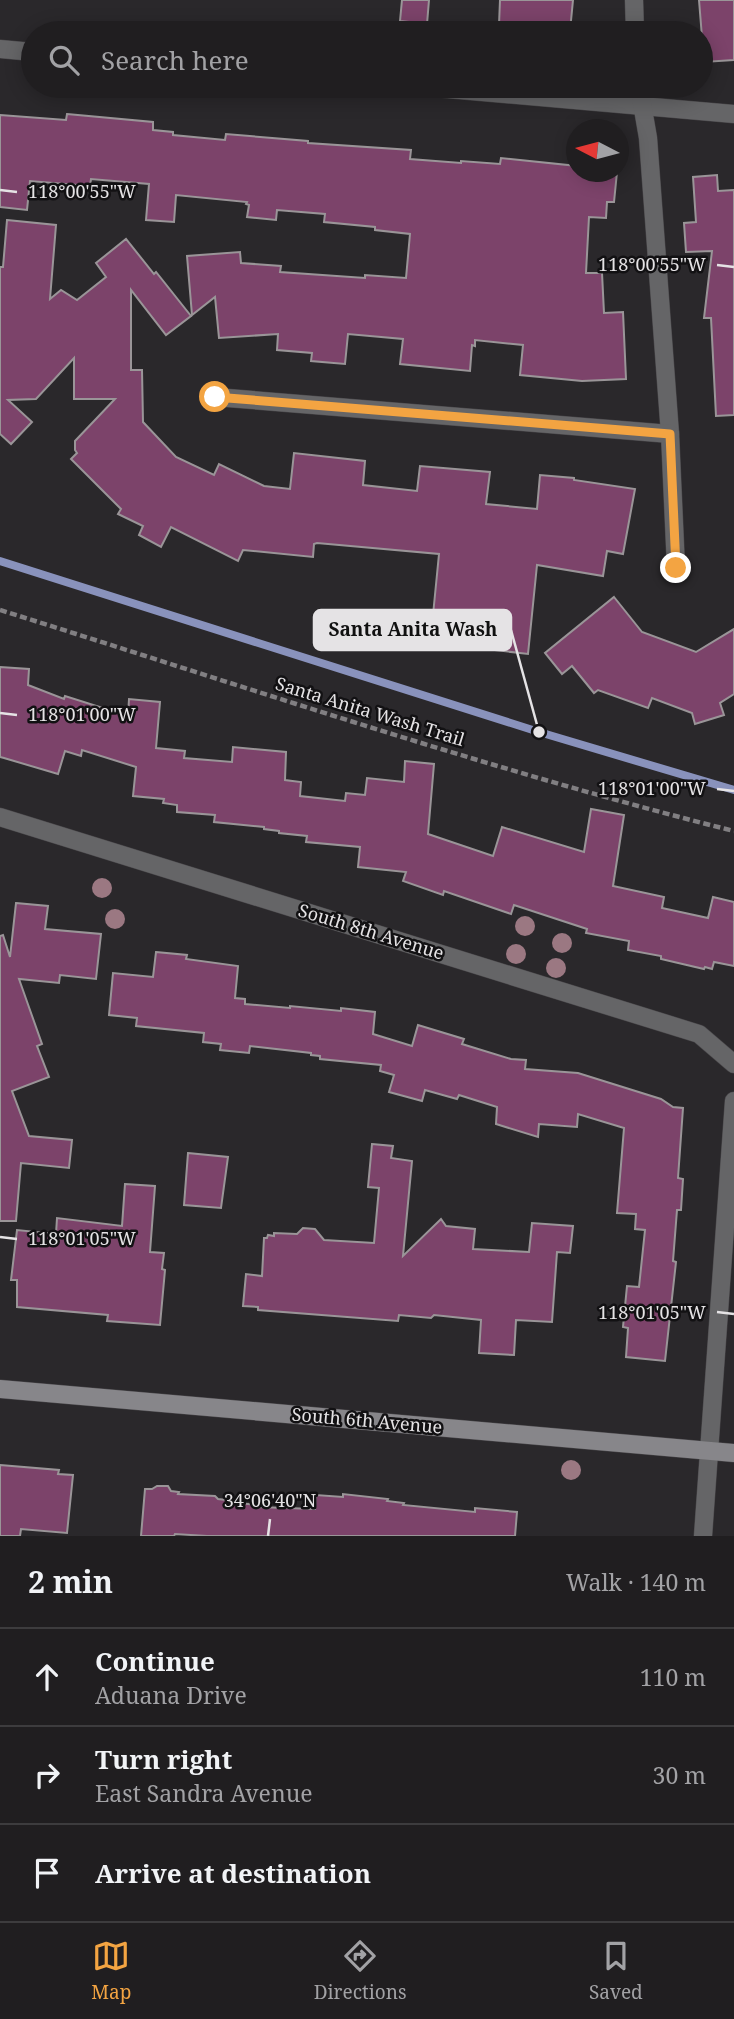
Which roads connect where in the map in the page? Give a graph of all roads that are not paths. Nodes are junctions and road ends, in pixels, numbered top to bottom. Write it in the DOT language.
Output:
graph roads {
  1 [pos="634,0"];
  2 [pos="635,21"];
  3 [pos="0,49"];
  4 [pos="21,51"];
  5 [pos="552,98"];
  6 [pos="642,98"];
  7 [pos="644,106"];
  8 [pos="734,114"];
  9 [pos="215,397"];
  10 [pos="670,434"];
  11 [pos="676,568"];
  12 [pos="0,817"];
  13 [pos="734,1064"];
  14 [pos="734,1101"];
  15 [pos="0,1389"];
  16 [pos="709,1451"];
  17 [pos="734,1453"];
  18 [pos="703,1536"];
  1 -- 2 [label="street"];
  3 -- 4 [label="street"];
  5 -- 7 [label="street"];
  6 -- 7 [label="street"];
  7 -- 8 [label="street"];
  7 -- 10 [label="street"];
  9 -- 10 [label="street"];
  10 -- 11 [label="street"];
  12 -- 13 [label="street, South 8th Avenue"];
  14 -- 16 [label="street"];
  15 -- 16 [label="street, South 6th Avenue"];
  16 -- 17 [label="street, South 6th Avenue"];
  16 -- 18 [label="street"];
}
